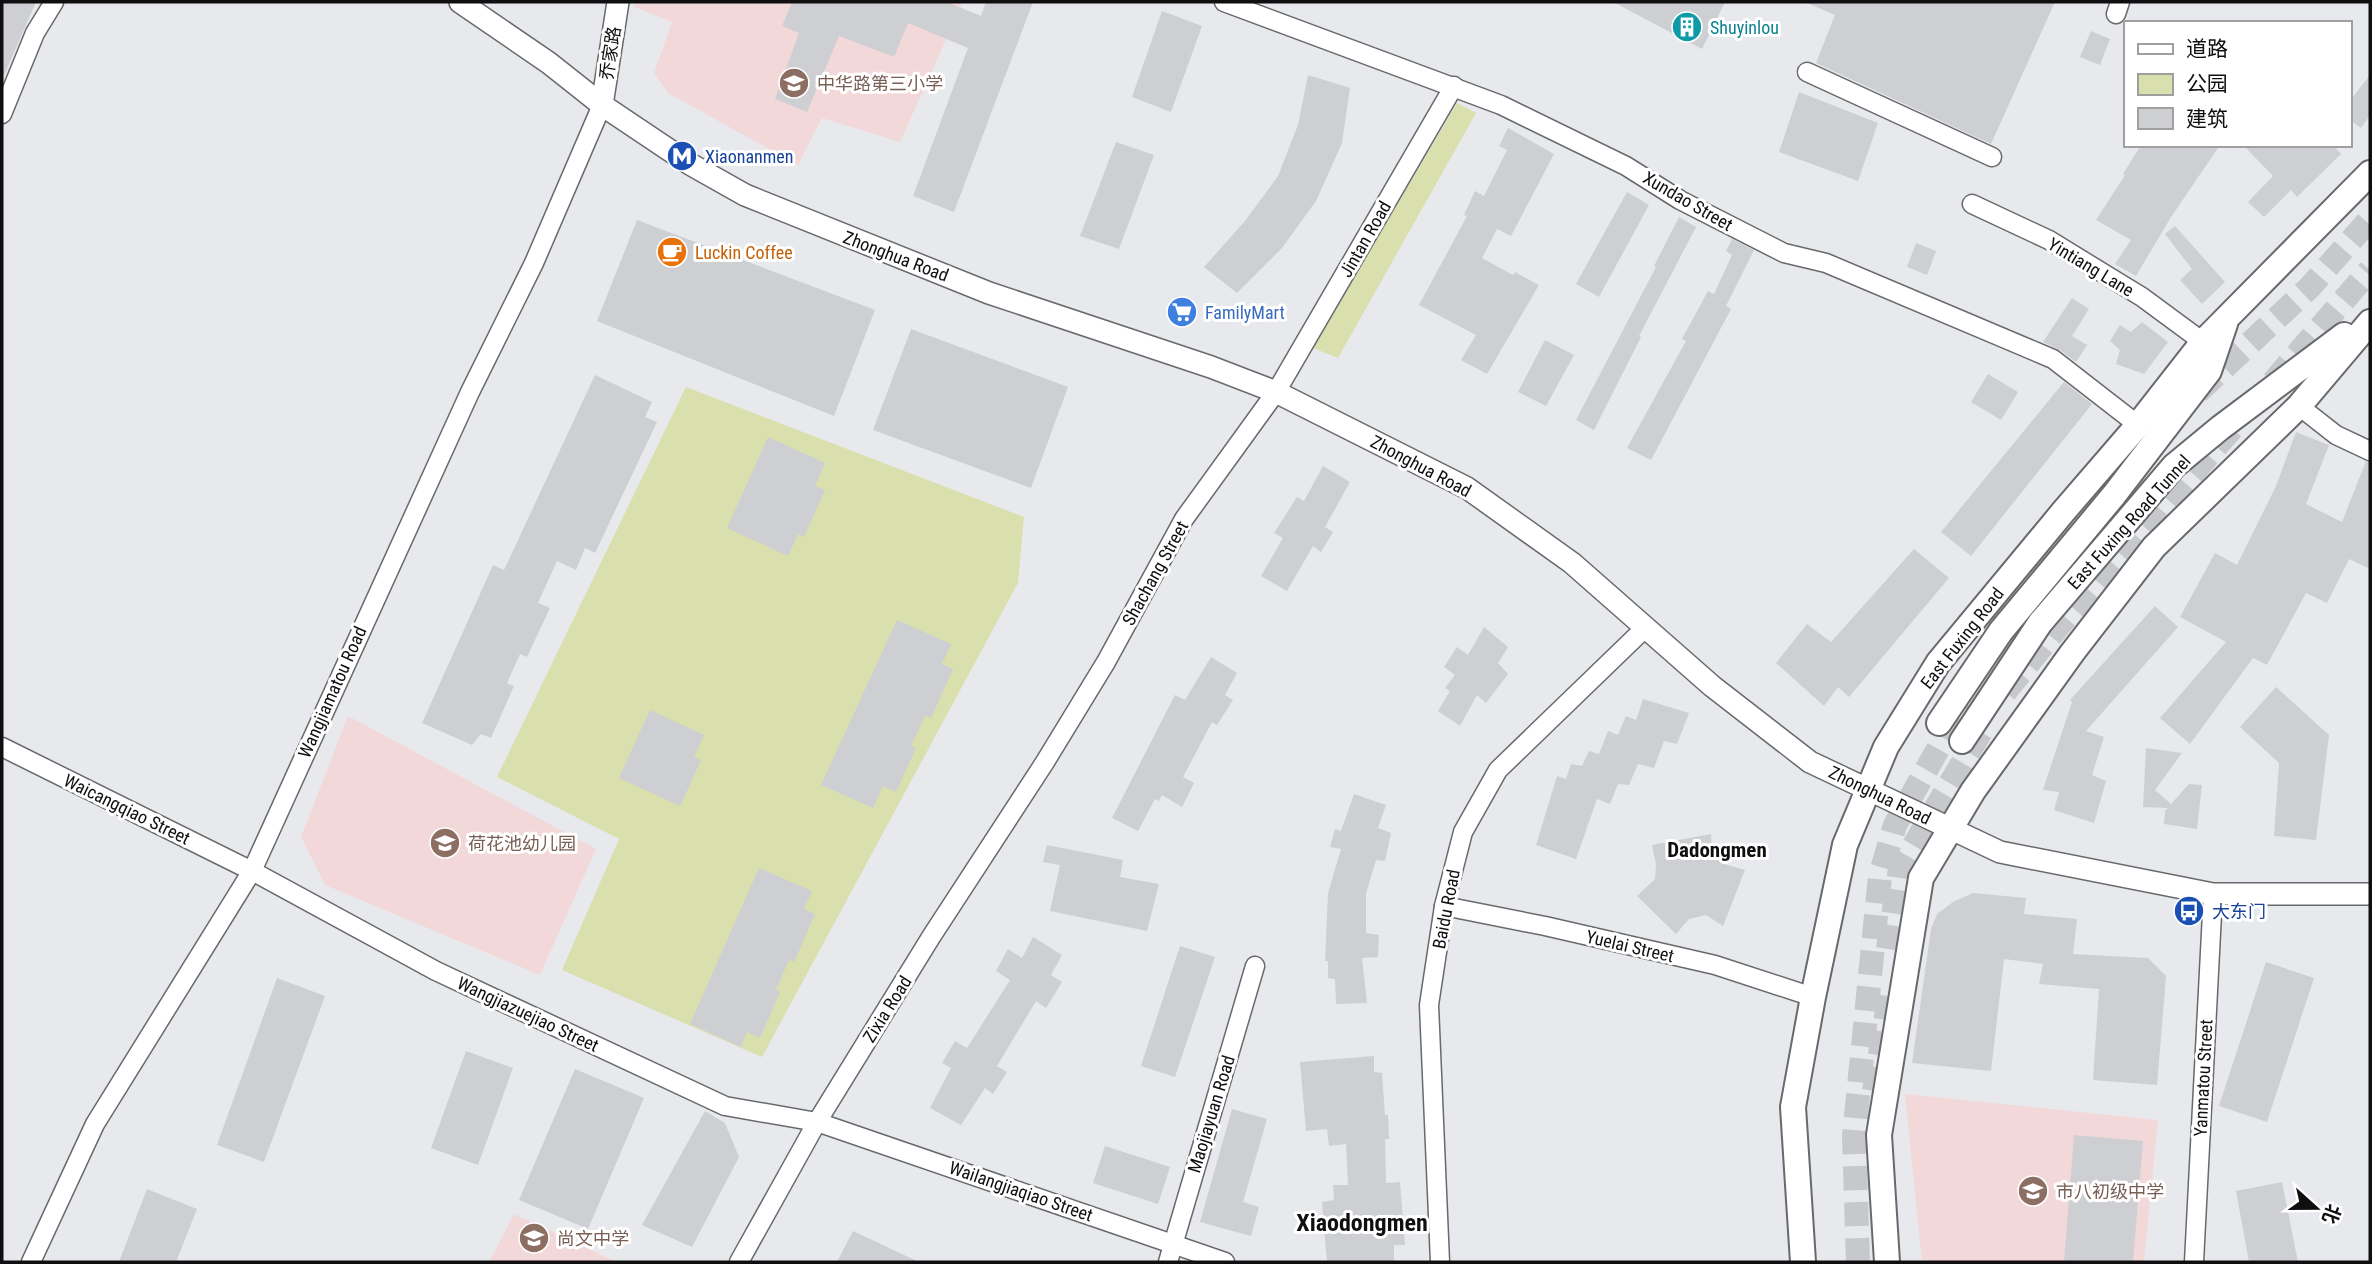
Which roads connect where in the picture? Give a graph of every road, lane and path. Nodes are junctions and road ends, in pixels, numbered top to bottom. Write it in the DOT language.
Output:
graph roads {
  1 [pos="54,2"];
  2 [pos="460,2"];
  3 [pos="618,2"];
  4 [pos="1224,2"];
  5 [pos="1807,72"];
  6 [pos="1454,86"];
  7 [pos="602,105"];
  8 [pos="2,114"];
  9 [pos="1992,157"];
  10 [pos="2370,173"];
  11 [pos="1972,204"];
  12 [pos="2370,315"];
  13 [pos="2226,320"];
  14 [pos="2370,322"];
  15 [pos="2203,342"];
  16 [pos="1276,392"];
  17 [pos="2299,406"];
  18 [pos="2138,425"];
  19 [pos="2370,451"];
  20 [pos="1645,628"];
  21 [pos="1939,723"];
  22 [pos="1962,741"];
  23 [pos="2,747"];
  24 [pos="1045,762"];
  25 [pos="1868,789"];
  26 [pos="1950,829"];
  27 [pos="252,870"];
  28 [pos="2213,894"];
  29 [pos="2370,894"];
  30 [pos="1444,906"];
  31 [pos="1255,966"];
  32 [pos="1813,998"];
  33 [pos="817,1122"];
  34 [pos="1173,1243"];
  35 [pos="31,1262"];
  36 [pos="739,1262"];
  37 [pos="1168,1262"];
  38 [pos="1225,1262"];
  39 [pos="1440,1262"];
  40 [pos="1803,1262"];
  41 [pos="1887,1262"];
  42 [pos="2194,1262"];
  1 -- 8 [label="street"];
  2 -- 7 [label="street, Zhonghua Road"];
  3 -- 7 [label="street, 乔家路"];
  4 -- 6 [label="street, Xundao Street"];
  5 -- 9 [label="street"];
  6 -- 16 [label="street, Jintan Road"];
  6 -- 18 [label="street, Xundao Street"];
  7 -- 16 [label="street, Zhonghua Road"];
  7 -- 27 [label="street, Wangjiamatou Road"];
  10 -- 13 [label="main road, East Fuxing Road"];
  11 -- 15 [label="street, Yintiang Lane"];
  12 -- 22 [label="main road, East Fuxing Road Tunnel"];
  13 -- 15 [label="main road, East Fuxing Road"];
  13 -- 21 [label="main road, East Fuxing Road Tunnel"];
  14 -- 17 [label="main road"];
  15 -- 18 [label="main road, East Fuxing Road"];
  16 -- 20 [label="street, Zhonghua Road"];
  16 -- 24 [label="street, Shachang Street"];
  17 -- 19 [label="street"];
  17 -- 26 [label="main road"];
  18 -- 25 [label="main road, East Fuxing Road"];
  20 -- 25 [label="street, Zhonghua Road"];
  20 -- 30 [label="street, Baidu Road"];
  23 -- 27 [label="street, Waicangqiao Street"];
  24 -- 33 [label="street, Zixia Road"];
  25 -- 26 [label="street, Zhonghua Road"];
  25 -- 32 [label="main road, East Fuxing Road"];
  26 -- 28 [label="street, Zhonghua Road"];
  26 -- 41 [label="main road"];
  27 -- 33 [label="street, Wangjiazuejiao Street"];
  27 -- 35 [label="street, Wangjiamatou Road"];
  28 -- 29 [label="street, Zhonghua Road"];
  28 -- 42 [label="street, Yanmatou Street"];
  30 -- 32 [label="street, Yuelai Street"];
  30 -- 39 [label="street, Baidu Road"];
  31 -- 34 [label="street, Maojiayuan Road"];
  32 -- 40 [label="main road, East Fuxing Road"];
  33 -- 34 [label="street, Wailangjiaqiao Street"];
  33 -- 36 [label="street, Zixia Road"];
  34 -- 37 [label="street, Maojiayuan Road"];
  34 -- 38 [label="street, Wailangjiaqiao Street"];
}
